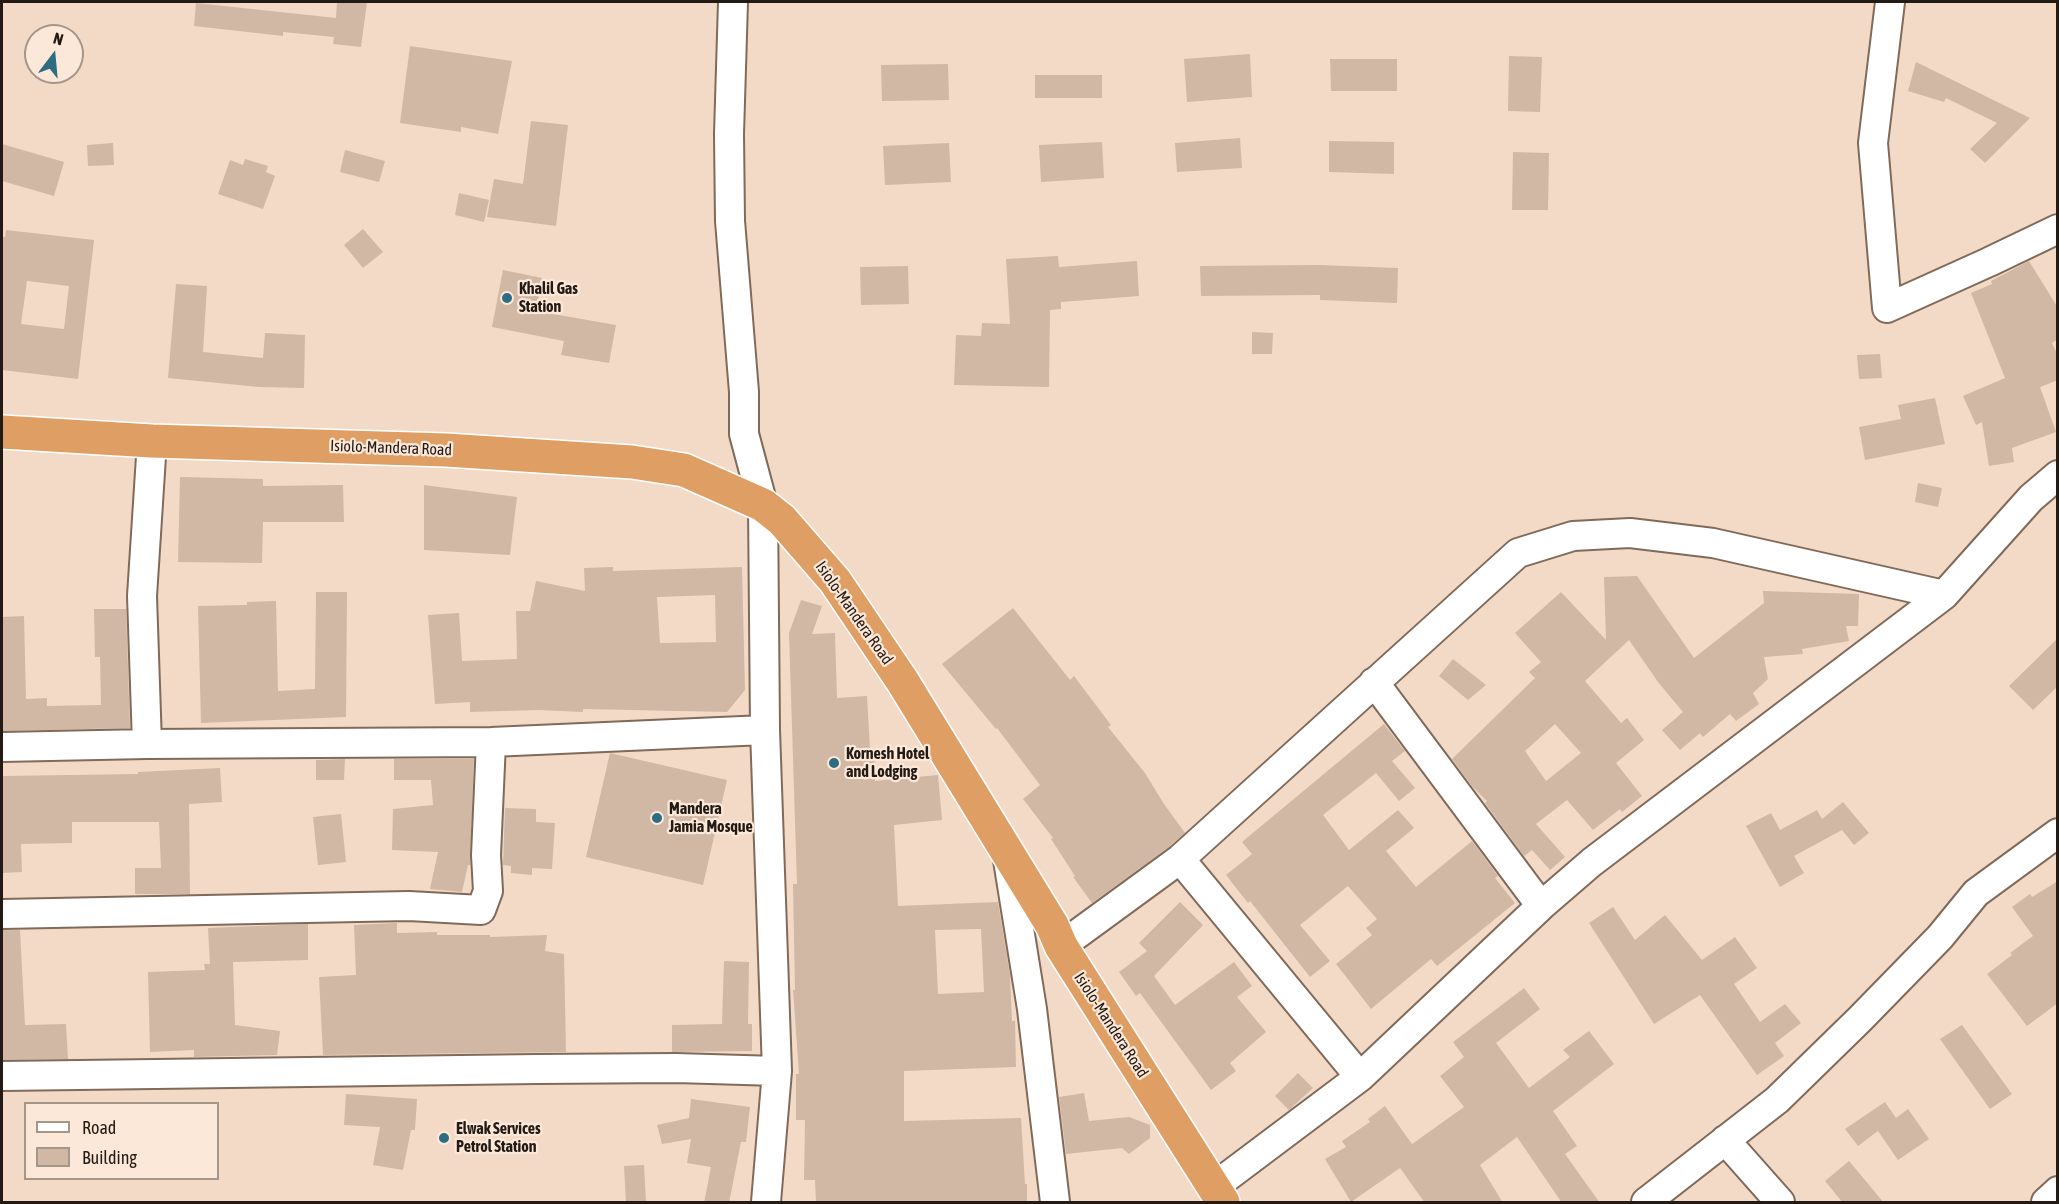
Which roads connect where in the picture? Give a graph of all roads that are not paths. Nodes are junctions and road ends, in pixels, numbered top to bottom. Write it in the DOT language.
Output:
graph roads {
  1 [pos="733,2"];
  2 [pos="1890,2"];
  3 [pos="2058,229"];
  4 [pos="2,432"];
  5 [pos="152,441"];
  6 [pos="2058,475"];
  7 [pos="764,505"];
  8 [pos="1944,595"];
  9 [pos="1374,682"];
  10 [pos="765,730"];
  11 [pos="491,742"];
  12 [pos="147,744"];
  13 [pos="2,747"];
  14 [pos="2058,833"];
  15 [pos="1006,851"];
  16 [pos="1180,859"];
  17 [pos="1541,906"];
  18 [pos="2,914"];
  19 [pos="1061,946"];
  20 [pos="777,1071"];
  21 [pos="2,1076"];
  22 [pos="1360,1077"];
  23 [pos="1725,1140"];
  24 [pos="2058,1191"];
  25 [pos="1219,1194"];
  26 [pos="766,1203"];
  27 [pos="1055,1203"];
  28 [pos="1647,1203"];
  29 [pos="1780,1203"];
  30 [pos="2046,1203"];
  1 -- 7 [label="street"];
  2 -- 3 [label="street"];
  4 -- 5 [label="highway, Isiolo-Mandera Road"];
  5 -- 7 [label="highway, Isiolo-Mandera Road"];
  5 -- 12 [label="street"];
  6 -- 8 [label="street"];
  7 -- 10 [label="street"];
  7 -- 15 [label="highway, Isiolo-Mandera Road"];
  8 -- 9 [label="street"];
  8 -- 17 [label="street"];
  9 -- 16 [label="street"];
  9 -- 17 [label="street"];
  10 -- 11 [label="street"];
  10 -- 20 [label="street"];
  11 -- 12 [label="street"];
  11 -- 18 [label="street"];
  12 -- 13 [label="street"];
  14 -- 23 [label="street"];
  15 -- 19 [label="highway, Isiolo-Mandera Road"];
  15 -- 27 [label="street"];
  16 -- 19 [label="street"];
  16 -- 22 [label="street"];
  17 -- 22 [label="street"];
  19 -- 25 [label="highway, Isiolo-Mandera Road"];
  20 -- 21 [label="street"];
  20 -- 26 [label="street"];
  22 -- 25 [label="street"];
  23 -- 28 [label="street"];
  23 -- 29 [label="street"];
  24 -- 30 [label="street"];
}
